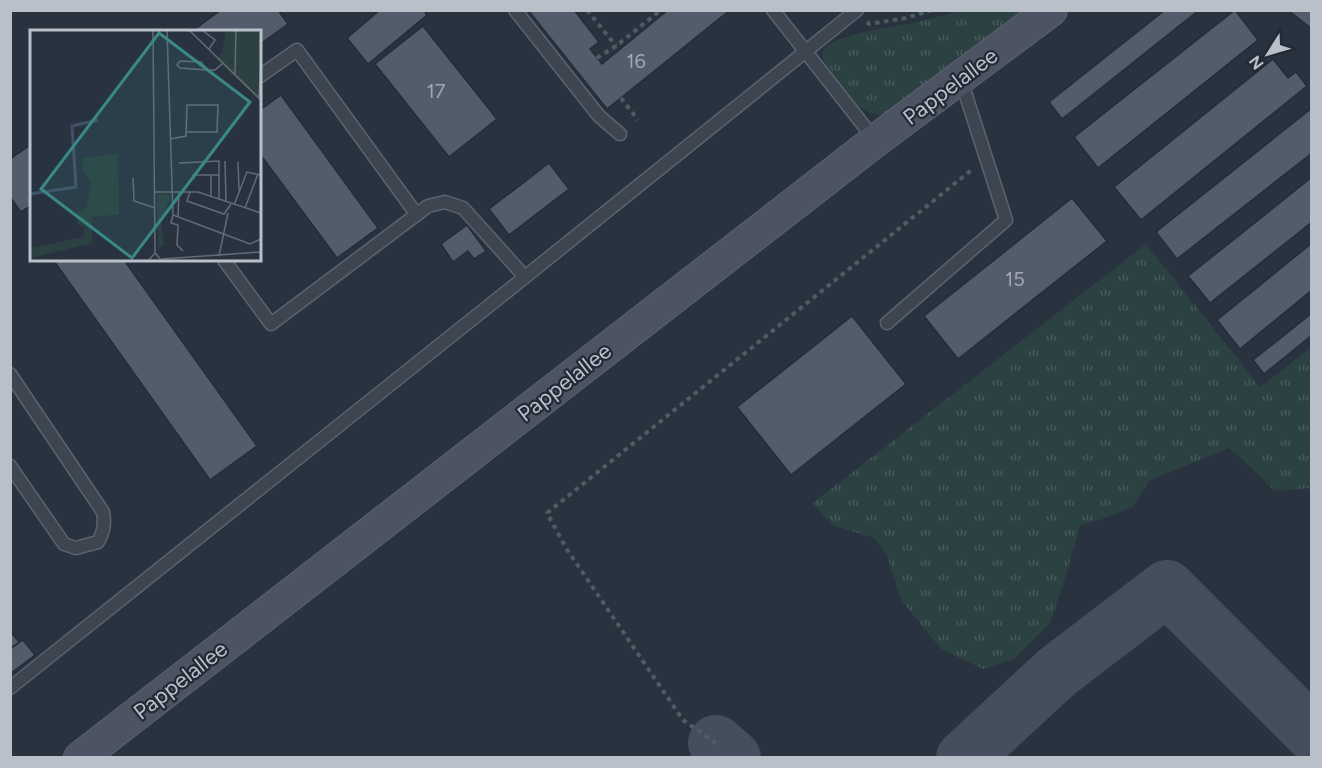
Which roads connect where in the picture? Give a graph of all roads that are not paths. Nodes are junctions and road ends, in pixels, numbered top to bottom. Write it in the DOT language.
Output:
graph roads {
  1 [pos="515,10"];
  2 [pos="1051,10"];
  3 [pos="774,11"];
  4 [pos="856,11"];
  5 [pos="806,52"];
  6 [pos="261,75"];
  7 [pos="961,78"];
  8 [pos="620,134"];
  9 [pos="875,141"];
  10 [pos="417,214"];
  11 [pos="225,261"];
  12 [pos="525,277"];
  13 [pos="887,323"];
  14 [pos="10,374"];
  15 [pos="10,466"];
  16 [pos="10,688"];
  17 [pos="80,758"];
  1 -- 8 [label="lane"];
  2 -- 7 [label="main road, Pappelallee"];
  3 -- 5 [label="lane"];
  4 -- 5 [label="lane"];
  5 -- 9 [label="lane"];
  5 -- 12 [label="lane"];
  6 -- 10 [label="lane"];
  7 -- 9 [label="main road, Pappelallee"];
  7 -- 13 [label="lane"];
  9 -- 17 [label="main road, Pappelallee"];
  10 -- 11 [label="lane"];
  10 -- 12 [label="lane"];
  12 -- 16 [label="lane"];
  14 -- 15 [label="lane"];
}
